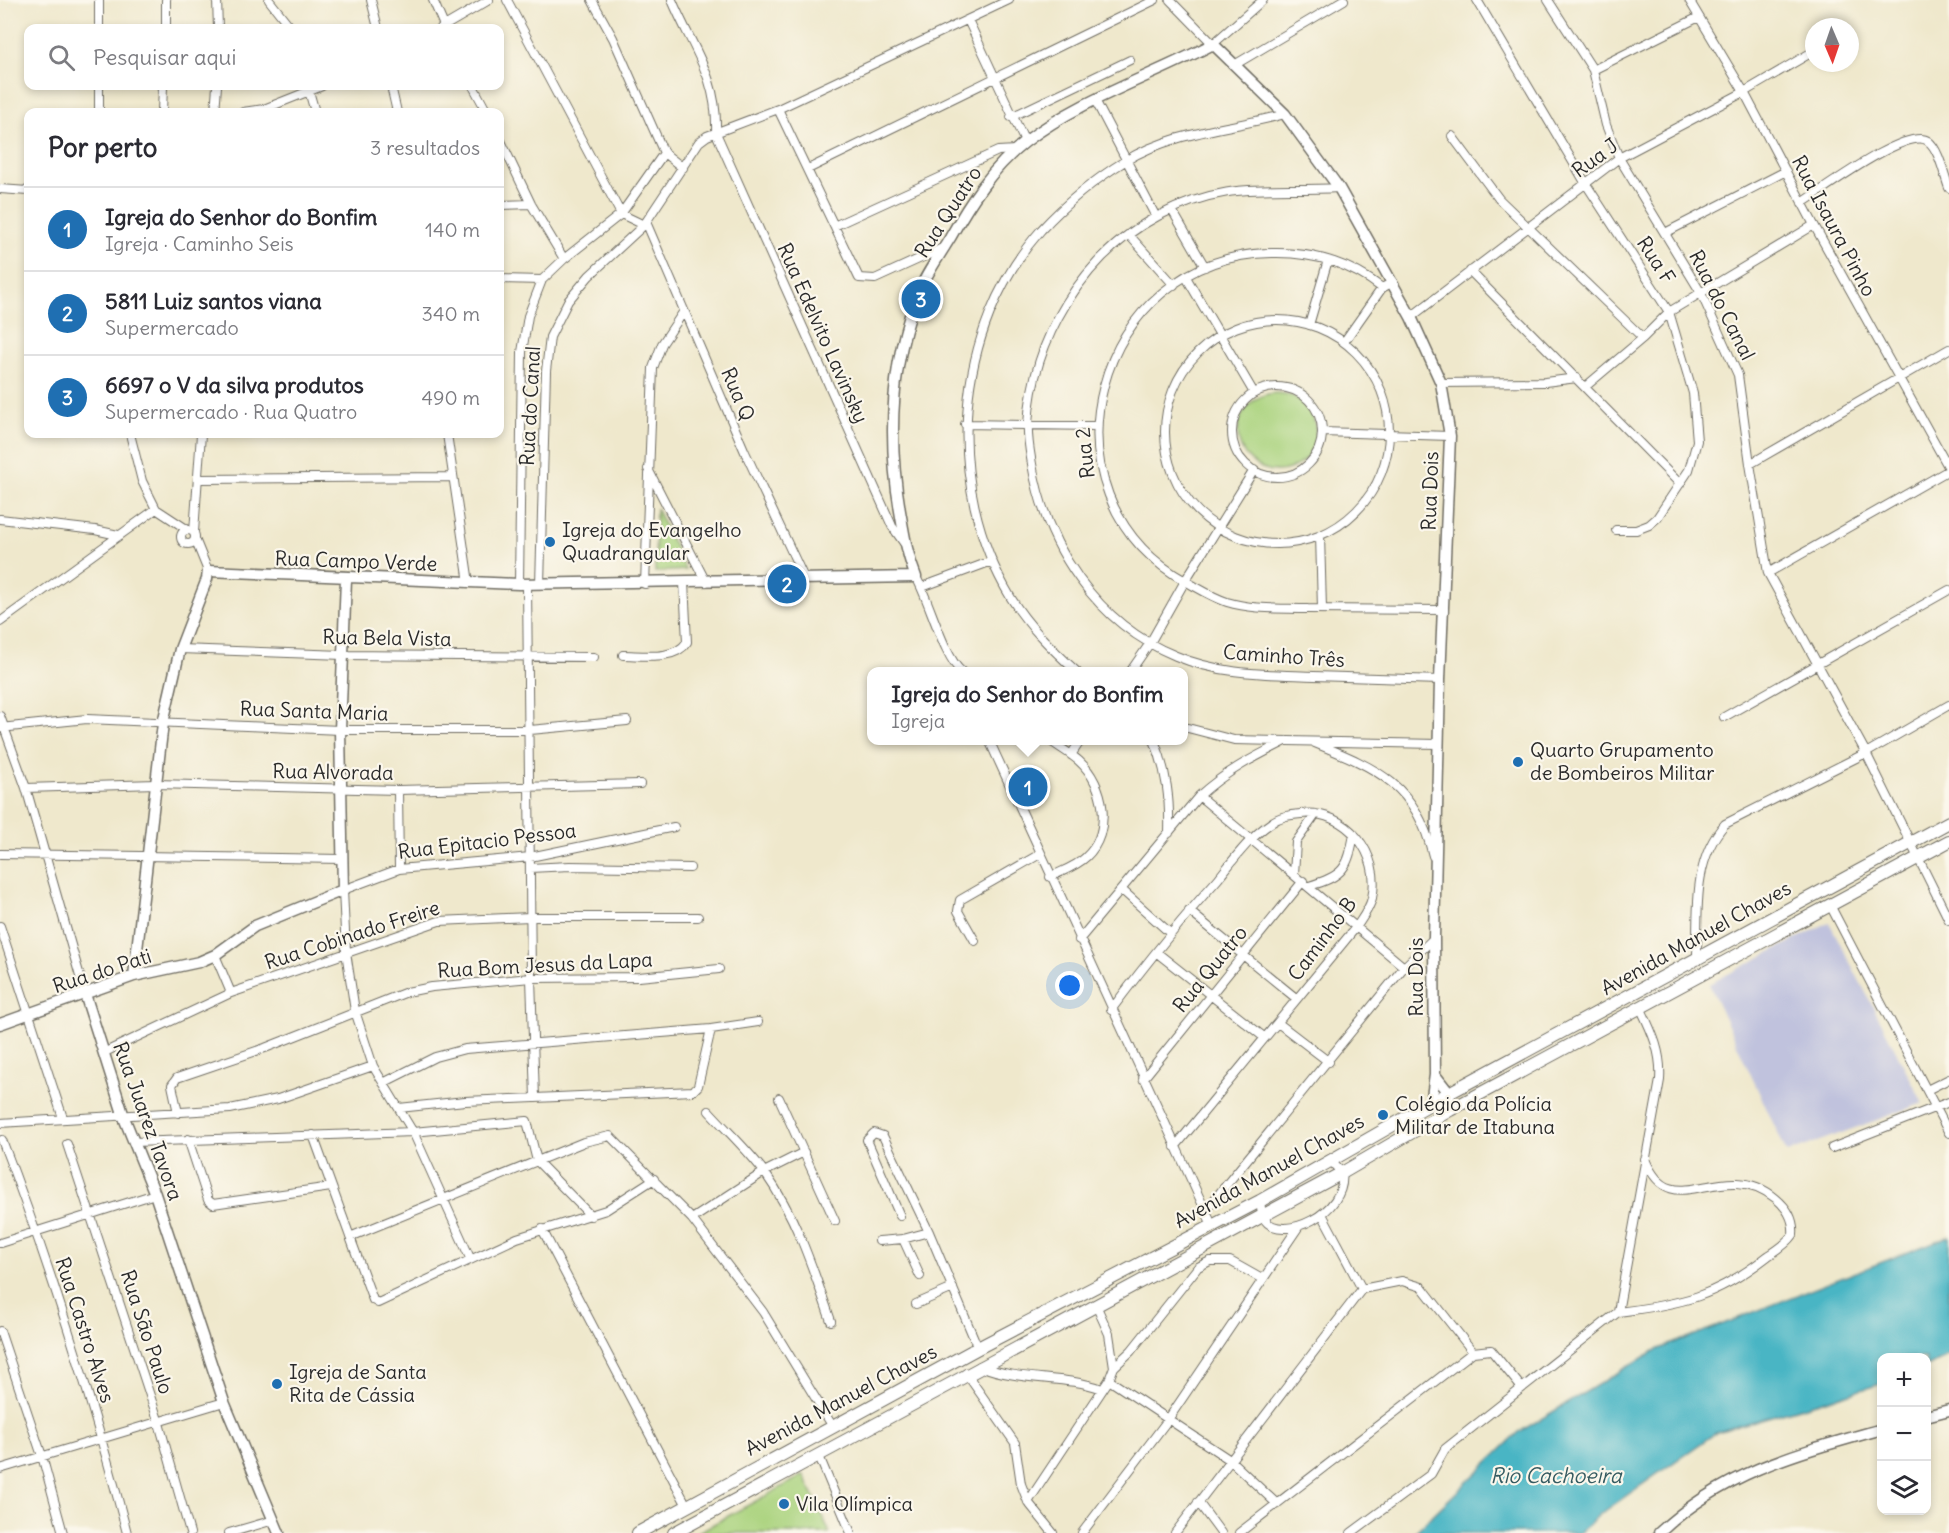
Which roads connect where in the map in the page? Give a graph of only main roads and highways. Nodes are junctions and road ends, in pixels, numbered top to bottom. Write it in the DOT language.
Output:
graph roads {
  1 [pos="1949,822"];
  2 [pos="1949,841"];
  3 [pos="638,1533"];
  4 [pos="674,1533"];
  1 -- 3 [label="main road, Avenida Manuel Chaves"];
  2 -- 4 [label="main road, Avenida Manuel Chaves"];
}
